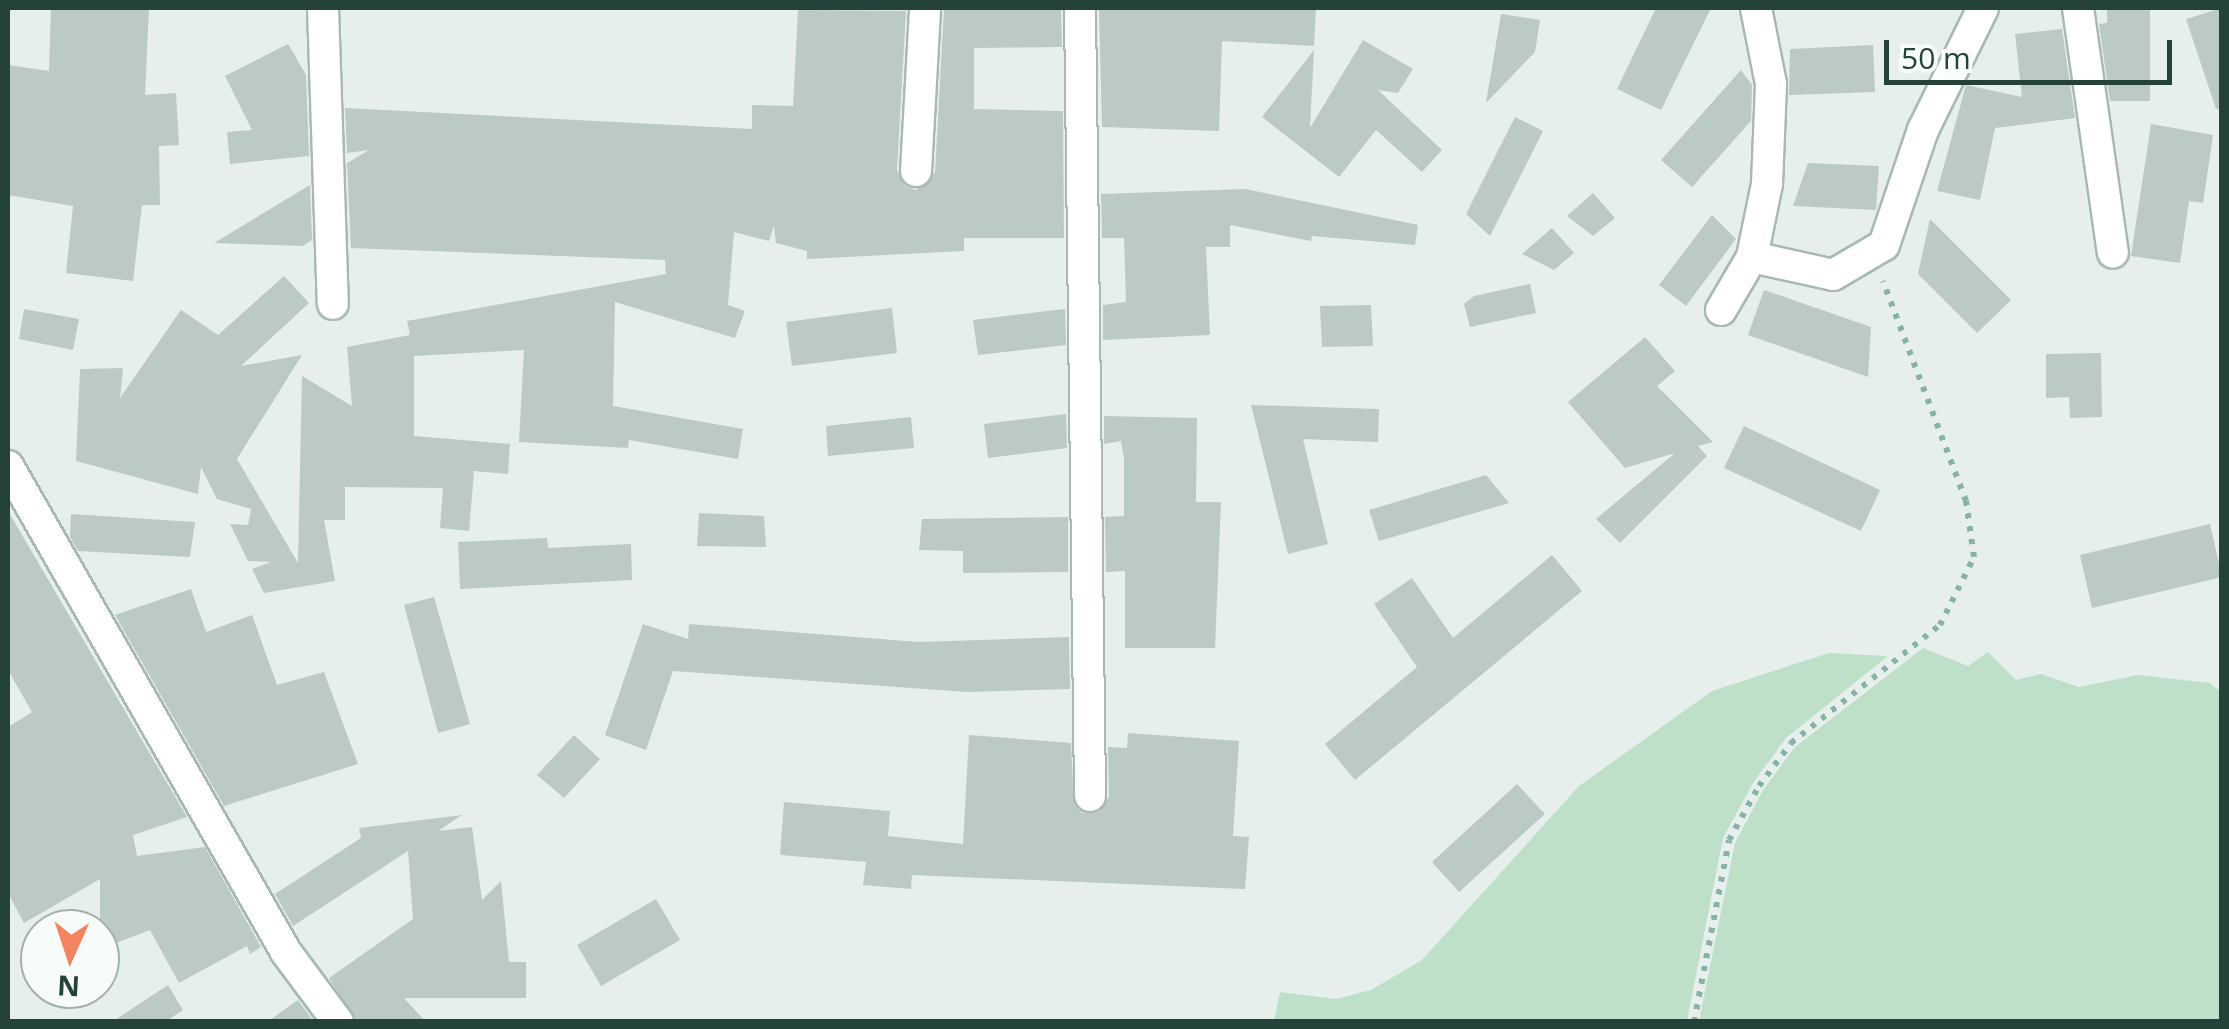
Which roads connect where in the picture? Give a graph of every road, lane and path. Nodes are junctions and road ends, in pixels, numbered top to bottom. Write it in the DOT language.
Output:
graph roads {
  1 [pos="323,8"];
  2 [pos="925,8"];
  3 [pos="1080,8"];
  4 [pos="1756,8"];
  5 [pos="1983,8"];
  6 [pos="2078,8"];
  7 [pos="916,171"];
  8 [pos="1873,253"];
  9 [pos="2113,253"];
  10 [pos="1752,257"];
  11 [pos="334,304"];
  12 [pos="1721,310"];
  13 [pos="8,466"];
  14 [pos="1090,796"];
  15 [pos="338,1022"];
  16 [pos="1694,1022"];
  1 -- 11 [label="street"];
  2 -- 7 [label="street"];
  3 -- 14 [label="street"];
  4 -- 10 [label="street"];
  5 -- 8 [label="street"];
  6 -- 9 [label="street"];
  8 -- 10 [label="street"];
  8 -- 16 [label="path"];
  10 -- 12 [label="street"];
  13 -- 15 [label="street"];
}
